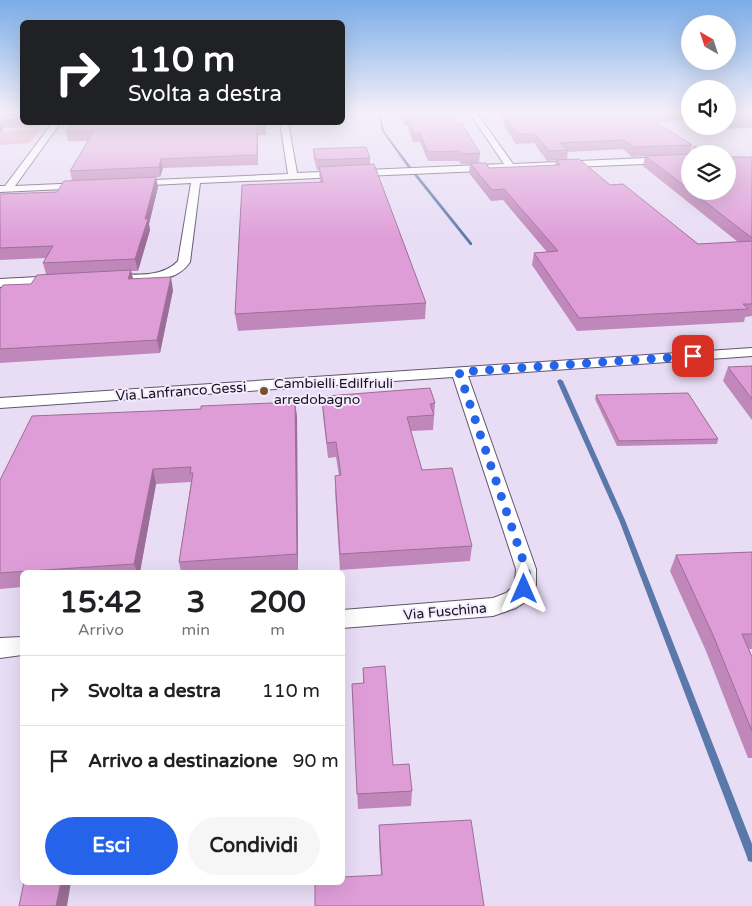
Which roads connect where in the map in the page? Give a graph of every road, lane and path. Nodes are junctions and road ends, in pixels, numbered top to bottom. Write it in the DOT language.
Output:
graph roads {
  1 [pos="31,154"];
  2 [pos="289,154"];
  3 [pos="502,154"];
  4 [pos="681,159"];
  5 [pos="510,166"];
  6 [pos="293,176"];
  7 [pos="196,181"];
  8 [pos="127,184"];
  9 [pos="97,185"];
  10 [pos="4,189"];
  11 [pos="96,279"];
  12 [pos="67,280"];
  13 [pos="0,282"];
  14 [pos="752,352"];
  15 [pos="459,372"];
  16 [pos="0,403"];
  17 [pos="345,619"];
  18 [pos="20,646"];
  19 [pos="0,648"];
  1 -- 10 [label="street"];
  2 -- 6 [label="street"];
  3 -- 5 [label="street"];
  4 -- 5 [label="street"];
  5 -- 6 [label="street"];
  6 -- 7 [label="street"];
  7 -- 8 [label="street"];
  7 -- 11 [label="street"];
  9 -- 10 [label="street"];
  12 -- 13 [label="street"];
  14 -- 15 [label="street, Via Lanfranco Gessi"];
  15 -- 16 [label="street, Via Lanfranco Gessi"];
  15 -- 17 [label="street, Via Fuschina"];
  18 -- 19 [label="street"];
}
